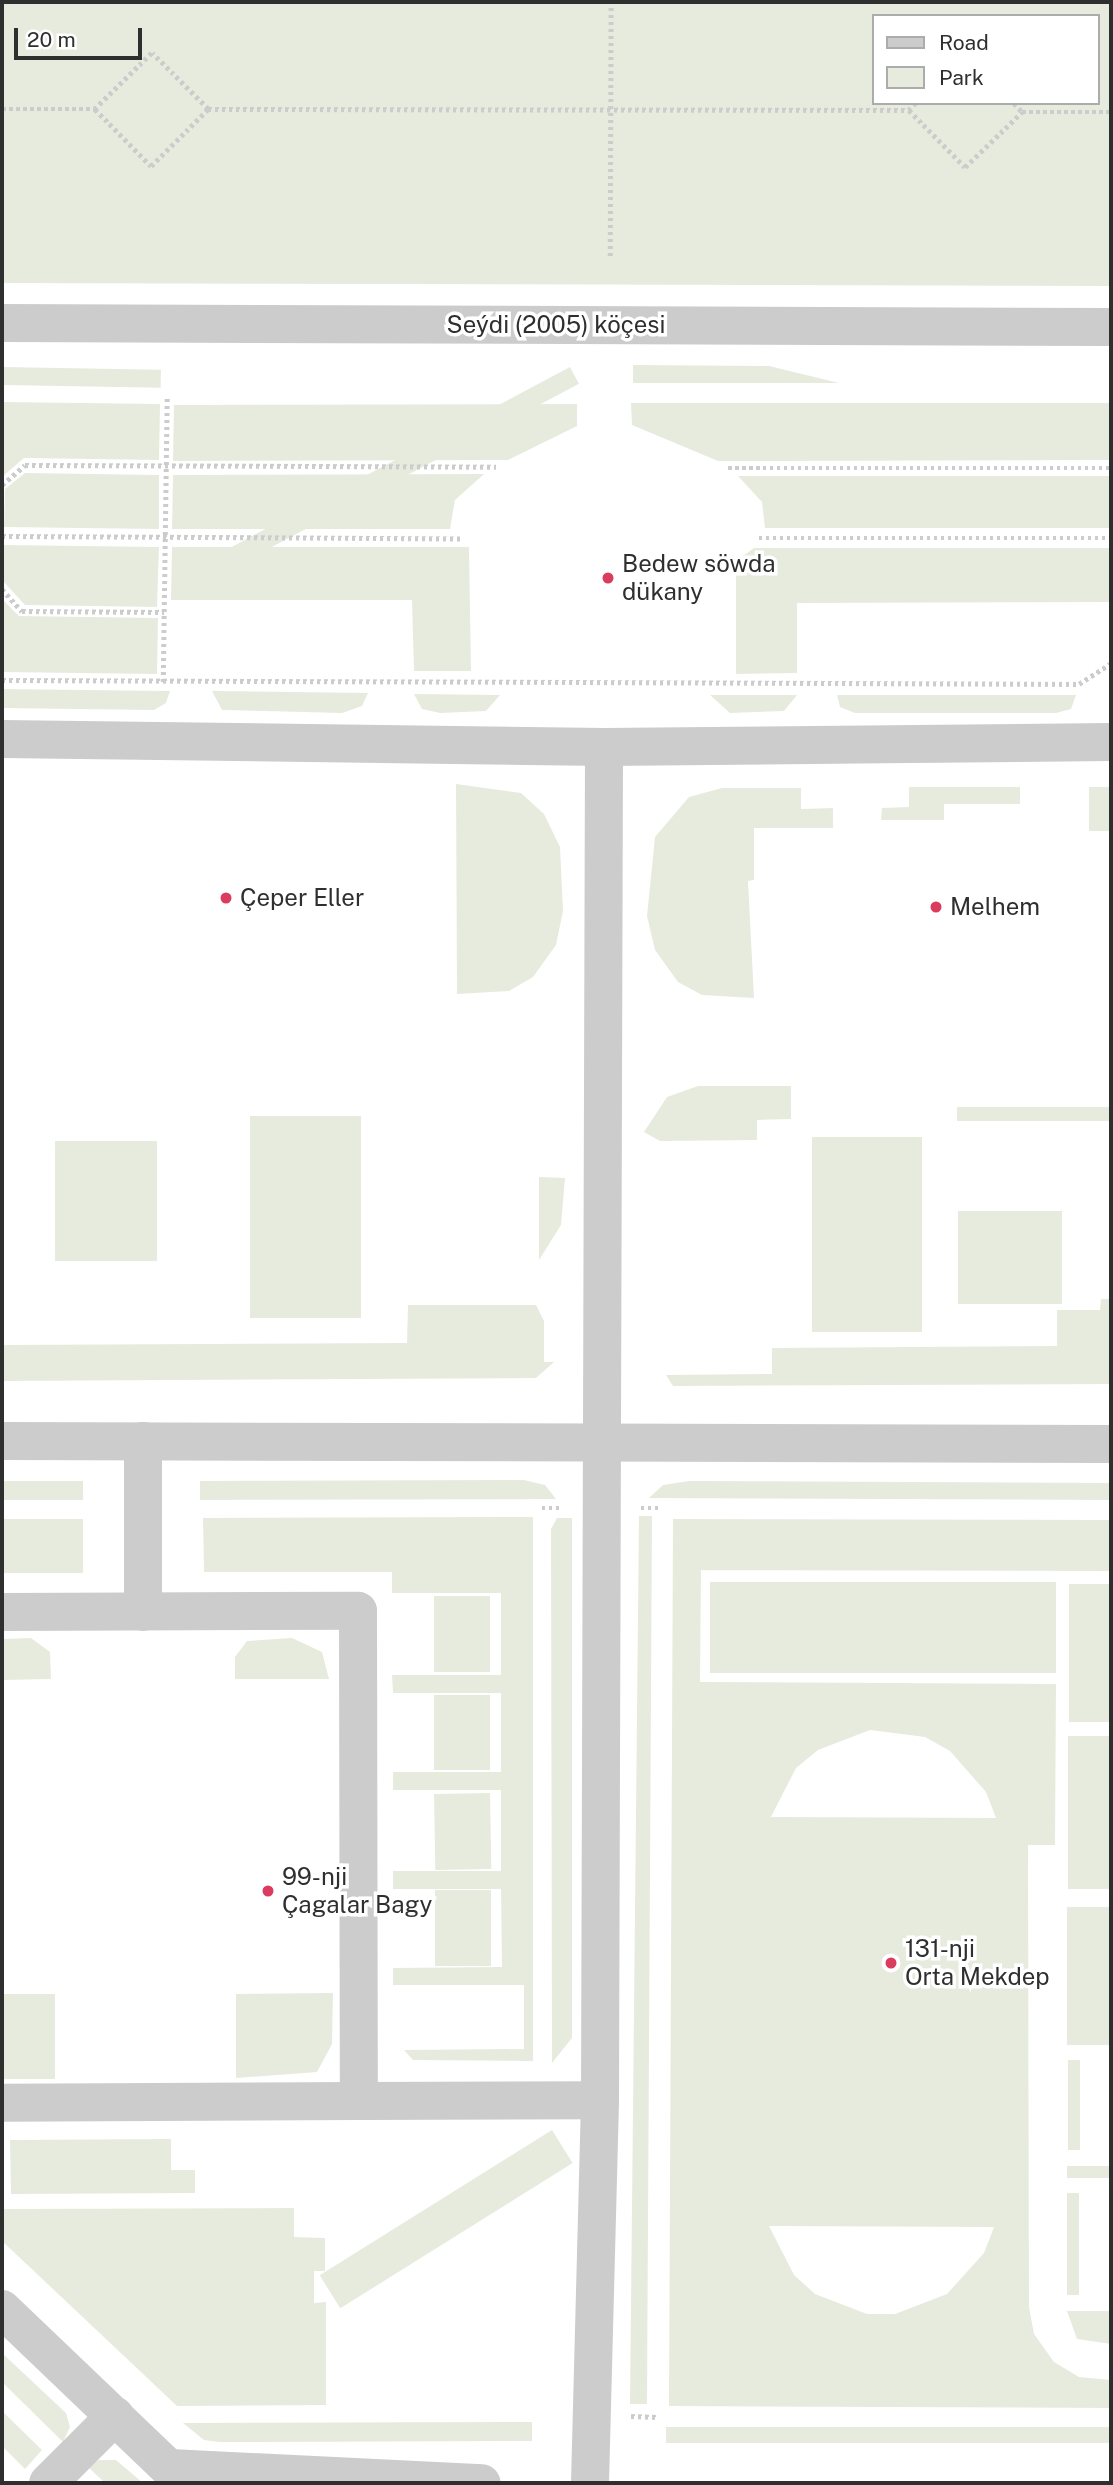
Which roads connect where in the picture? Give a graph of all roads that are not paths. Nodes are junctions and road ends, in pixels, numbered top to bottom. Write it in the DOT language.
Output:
graph roads {
  1 [pos="2,323"];
  2 [pos="1111,327"];
  3 [pos="2,739"];
  4 [pos="1111,743"];
  5 [pos="604,747"];
  6 [pos="2,1441"];
  7 [pos="143,1441"];
  8 [pos="604,1442"];
  9 [pos="1111,1444"];
  10 [pos="2,1612"];
  11 [pos="143,1612"];
  12 [pos="359,2101"];
  13 [pos="600,2101"];
  14 [pos="2,2103"];
  15 [pos="2,2309"];
  16 [pos="115,2416"];
  17 [pos="177,2476"];
  18 [pos="48,2483"];
  19 [pos="482,2483"];
  20 [pos="590,2483"];
  1 -- 2 [label="street, Seýdi (2005) köçesi"];
  3 -- 5 [label="street"];
  4 -- 5 [label="street"];
  5 -- 8 [label="street"];
  6 -- 7 [label="street"];
  7 -- 8 [label="street"];
  7 -- 11 [label="street"];
  8 -- 9 [label="street"];
  8 -- 13 [label="street"];
  10 -- 11 [label="street"];
  11 -- 12 [label="street"];
  12 -- 13 [label="street"];
  12 -- 14 [label="street"];
  13 -- 20 [label="street"];
  15 -- 16 [label="street"];
  16 -- 17 [label="street"];
  16 -- 18 [label="street"];
  17 -- 19 [label="street"];
}
